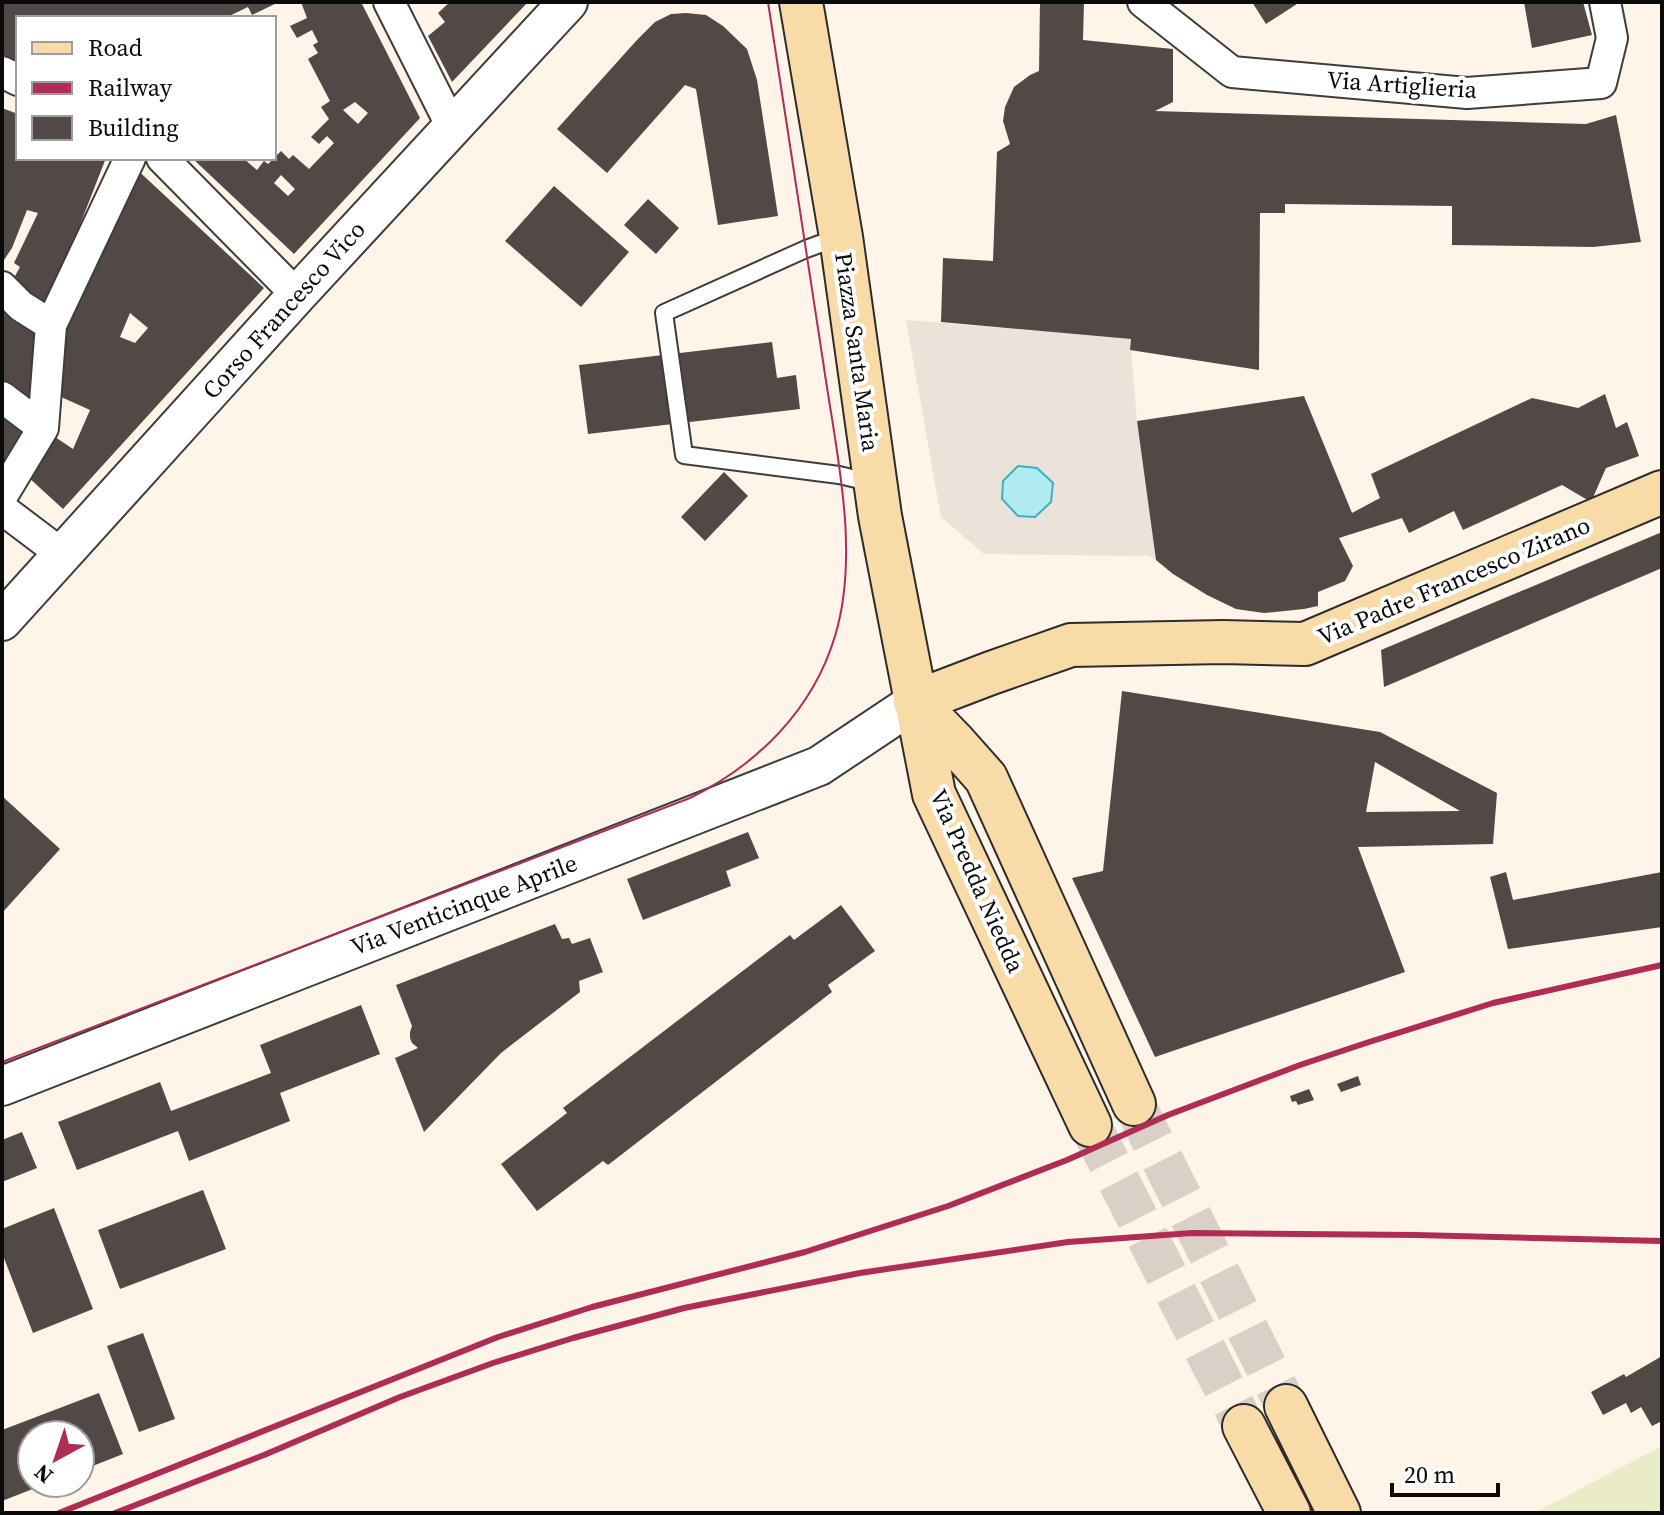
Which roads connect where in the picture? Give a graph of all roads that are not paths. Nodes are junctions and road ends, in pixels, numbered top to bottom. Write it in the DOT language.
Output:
graph roads {
  1 [pos="389,2"];
  2 [pos="568,2"];
  3 [pos="801,2"];
  4 [pos="1143,2"];
  5 [pos="1605,2"];
  6 [pos="452,127"];
  7 [pos="129,160"];
  8 [pos="164,160"];
  9 [pos="841,237"];
  10 [pos="2,287"];
  11 [pos="297,295"];
  12 [pos="51,325"];
  13 [pos="2,397"];
  14 [pos="43,428"];
  15 [pos="875,483"];
  16 [pos="1662,492"];
  17 [pos="2,496"];
  18 [pos="2,509"];
  19 [pos="63,555"];
  20 [pos="2,621"];
  21 [pos="915,702"];
  22 [pos="2,1086"];
  23 [pos="1134,1104"];
  24 [pos="1090,1125"];
  25 [pos="1286,1406"];
  26 [pos="1265,1513"];
  27 [pos="1289,1513"];
  28 [pos="1339,1513"];
  1 -- 6 [label="street"];
  2 -- 6 [label="street, Corso Francesco Vico"];
  3 -- 9 [label="main road, Piazza Santa Maria"];
  4 -- 5 [label="street, Via Artiglieria"];
  6 -- 11 [label="street, Corso Francesco Vico"];
  7 -- 12 [label="street"];
  8 -- 11 [label="street"];
  9 -- 15 [label="main road, Piazza Santa Maria"];
  9 -- 15 [label="lane"];
  10 -- 12 [label="street"];
  11 -- 19 [label="street, Corso Francesco Vico"];
  12 -- 14 [label="street"];
  13 -- 14 [label="street"];
  14 -- 17 [label="street"];
  15 -- 21 [label="main road, Piazza Santa Maria"];
  16 -- 21 [label="main road, Via Padre Francesco Zirano"];
  18 -- 19 [label="street"];
  19 -- 20 [label="street, Corso Francesco Vico"];
  21 -- 22 [label="street, Via Venticinque Aprile"];
  21 -- 23 [label="main road, Via Predda Niedda"];
  21 -- 24 [label="main road, Via Predda Niedda"];
  25 -- 28 [label="main road"];
  26 -- 27 [label="main road"];
}
